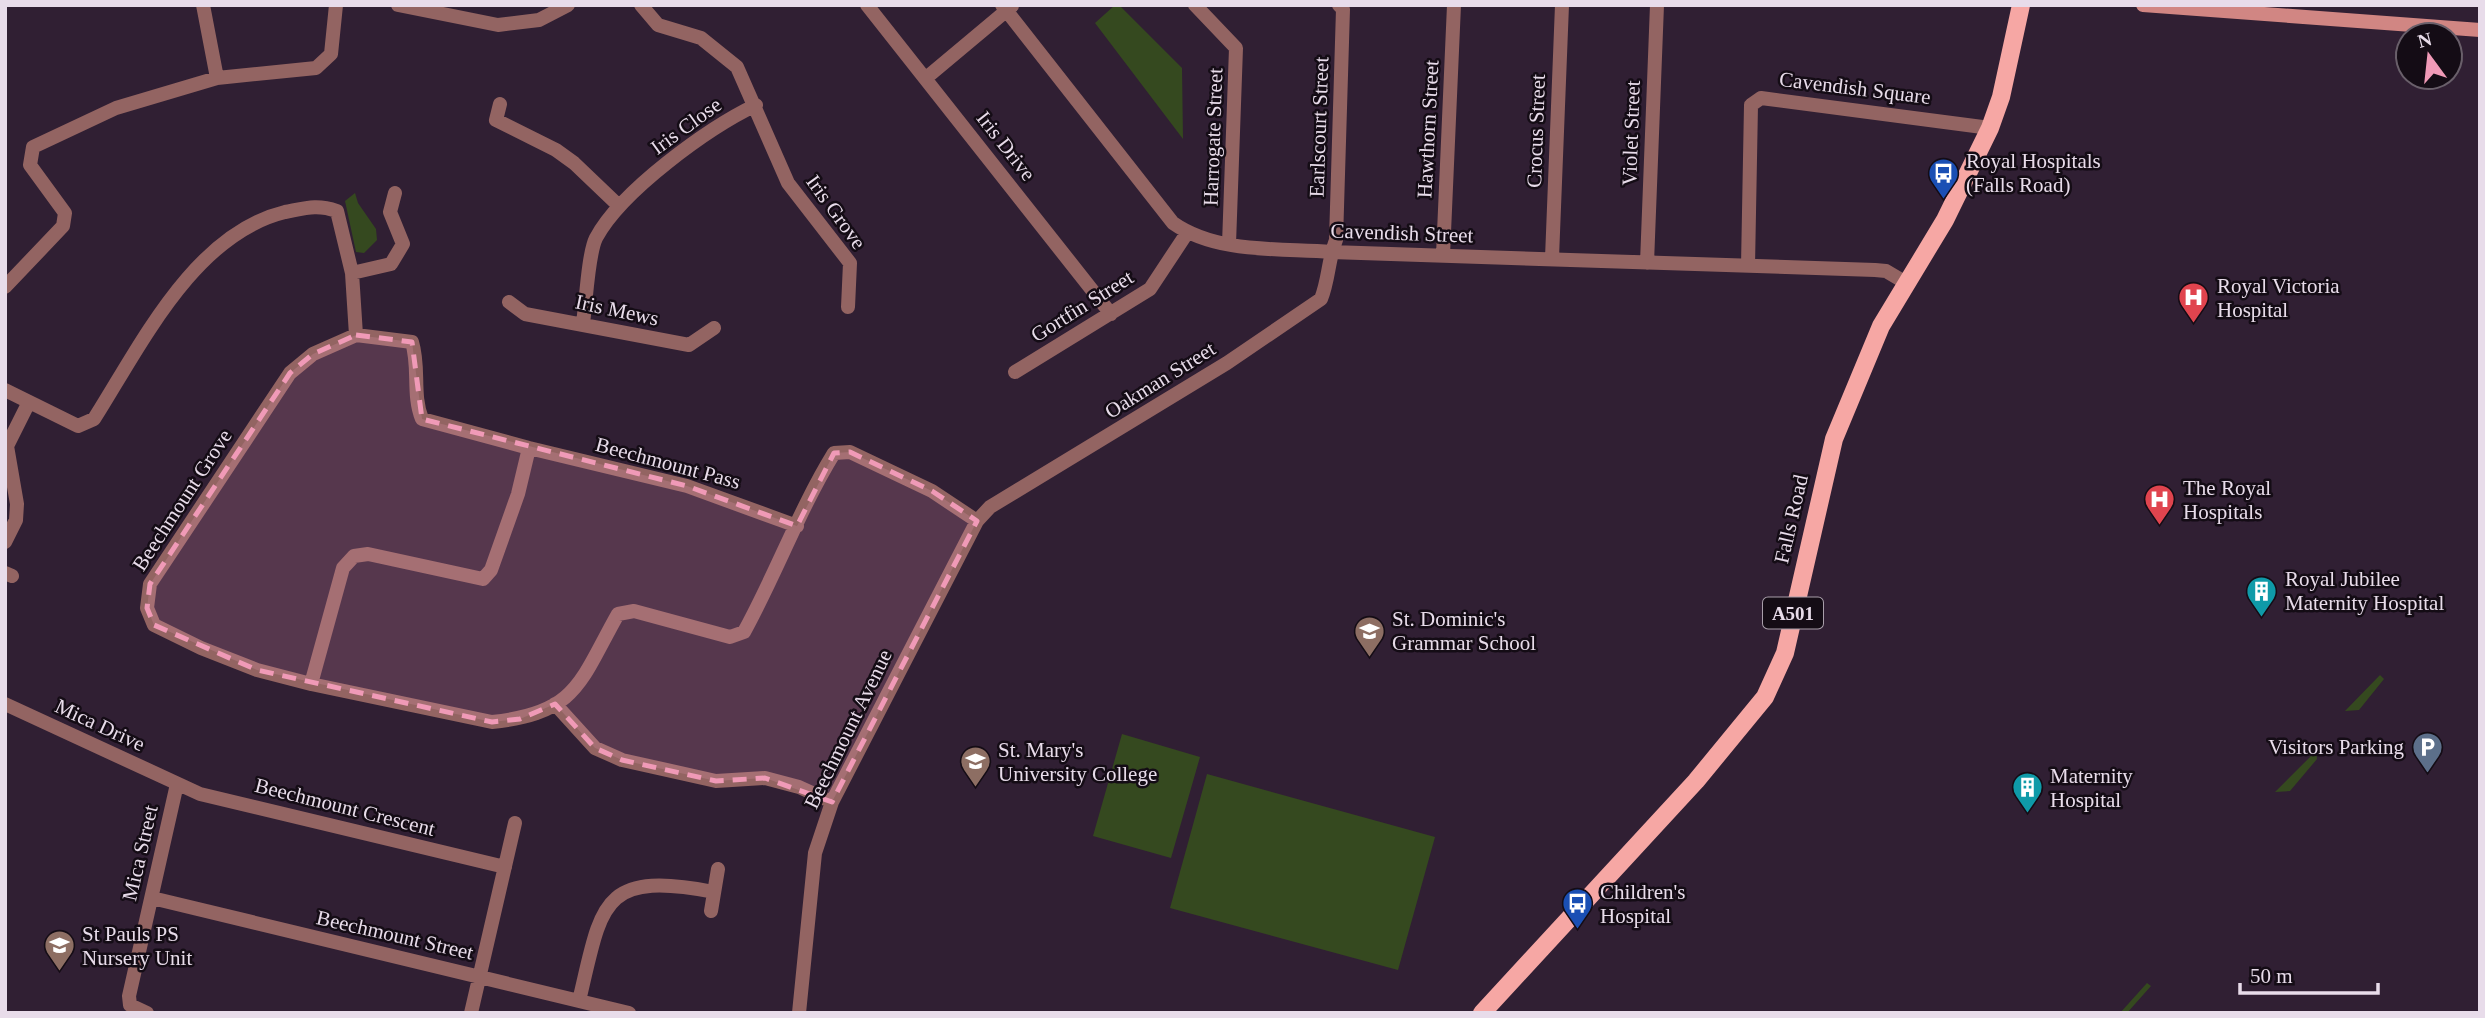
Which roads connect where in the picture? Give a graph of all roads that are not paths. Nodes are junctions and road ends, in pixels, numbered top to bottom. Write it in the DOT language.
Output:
graph roads {
  1 [pos="203,5"];
  2 [pos="336,5"];
  3 [pos="398,5"];
  4 [pos="568,5"];
  5 [pos="641,5"];
  6 [pos="867,5"];
  7 [pos="1195,5"];
  8 [pos="1339,5"];
  9 [pos="1454,5"];
  10 [pos="1562,5"];
  11 [pos="1657,5"];
  12 [pos="2021,5"];
  13 [pos="2143,5"];
  14 [pos="1007,7"];
  15 [pos="2480,30"];
  16 [pos="217,78"];
  17 [pos="926,78"];
  18 [pos="500,104"];
  19 [pos="756,105"];
  20 [pos="1990,128"];
  21 [pos="395,193"];
  22 [pos="618,205"];
  23 [pos="1187,233"];
  24 [pos="1229,244"];
  25 [pos="1331,252"];
  26 [pos="1443,255"];
  27 [pos="1552,258"];
  28 [pos="1647,263"];
  29 [pos="1748,266"];
  30 [pos="352,273"];
  31 [pos="1908,284"];
  32 [pos="5,287"];
  33 [pos="509,302"];
  34 [pos="848,307"];
  35 [pos="1111,314"];
  36 [pos="583,323"];
  37 [pos="714,328"];
  38 [pos="356,335"];
  39 [pos="1015,372"];
  40 [pos="5,390"];
  41 [pos="28,404"];
  42 [pos="529,448"];
  43 [pos="977,520"];
  44 [pos="797,526"];
  45 [pos="5,542"];
  46 [pos="311,684"];
  47 [pos="5,704"];
  48 [pos="555,704"];
  49 [pos="177,784"];
  50 [pos="832,802"];
  51 [pos="515,823"];
  52 [pos="505,867"];
  53 [pos="718,869"];
  54 [pos="714,892"];
  55 [pos="152,898"];
  56 [pos="711,911"];
  57 [pos="479,977"];
  58 [pos="579,1001"];
  59 [pos="142,1012"];
  60 [pos="471,1013"];
  61 [pos="628,1013"];
  62 [pos="799,1013"];
  63 [pos="1482,1013"];
  1 -- 16 [label="street"];
  2 -- 16 [label="street"];
  3 -- 4 [label="street"];
  5 -- 19 [label="street, Iris Close"];
  6 -- 17 [label="street, Iris Drive"];
  7 -- 24 [label="street, Harrogate Street"];
  8 -- 25 [label="street, Earlscourt Street"];
  9 -- 26 [label="street, Hawthorn Street"];
  10 -- 27 [label="street, Crocus Street"];
  11 -- 28 [label="street, Violet Street"];
  12 -- 20 [label="main road, Falls Road / A501"];
  13 -- 15 [label="main road"];
  14 -- 17 [label="street"];
  14 -- 23 [label="street, Cavendish Street"];
  16 -- 32 [label="street"];
  17 -- 35 [label="street, Iris Drive"];
  18 -- 22 [label="street"];
  19 -- 22 [label="street, Iris Close"];
  19 -- 34 [label="street, Iris Grove"];
  20 -- 29 [label="street, Cavendish Square"];
  20 -- 31 [label="main road, Falls Road / A501"];
  21 -- 30 [label="street"];
  22 -- 36 [label="street, Iris Close"];
  23 -- 24 [label="street, Cavendish Street"];
  23 -- 35 [label="street, Gortfin Street"];
  24 -- 25 [label="street, Cavendish Street"];
  25 -- 26 [label="street, Cavendish Street"];
  25 -- 43 [label="street, Oakman Street"];
  26 -- 27 [label="street, Cavendish Street"];
  27 -- 28 [label="street, Cavendish Street"];
  28 -- 29 [label="street, Cavendish Street"];
  29 -- 31 [label="street, Cavendish Street"];
  30 -- 38 [label="street"];
  30 -- 41 [label="street"];
  31 -- 63 [label="main road, Falls Road / A501"];
  33 -- 36 [label="street, Iris Mews"];
  35 -- 39 [label="street, Gortfin Street"];
  36 -- 37 [label="street, Iris Mews"];
  38 -- 42 [label="street, Beechmount Pass"];
  38 -- 46 [label="street, Beechmount Grove"];
  40 -- 41 [label="street"];
  41 -- 45 [label="street"];
  42 -- 44 [label="street, Beechmount Pass"];
  42 -- 46 [label="street"];
  43 -- 44 [label="street"];
  43 -- 50 [label="street, Beechmount Avenue"];
  44 -- 48 [label="street, Beechmount Grove"];
  46 -- 48 [label="street, Beechmount Grove"];
  47 -- 49 [label="street, Mica Drive"];
  48 -- 50 [label="street"];
  49 -- 52 [label="street, Beechmount Crescent"];
  49 -- 55 [label="street, Mica Street"];
  50 -- 62 [label="street, Beechmount Avenue"];
  51 -- 52 [label="street"];
  52 -- 57 [label="street"];
  53 -- 54 [label="street"];
  54 -- 56 [label="street"];
  54 -- 58 [label="street"];
  55 -- 57 [label="street, Beechmount Street"];
  55 -- 59 [label="street, Mica Street"];
  57 -- 58 [label="street, Beechmount Street"];
  57 -- 60 [label="street"];
  58 -- 61 [label="street, Beechmount Street"];
}
